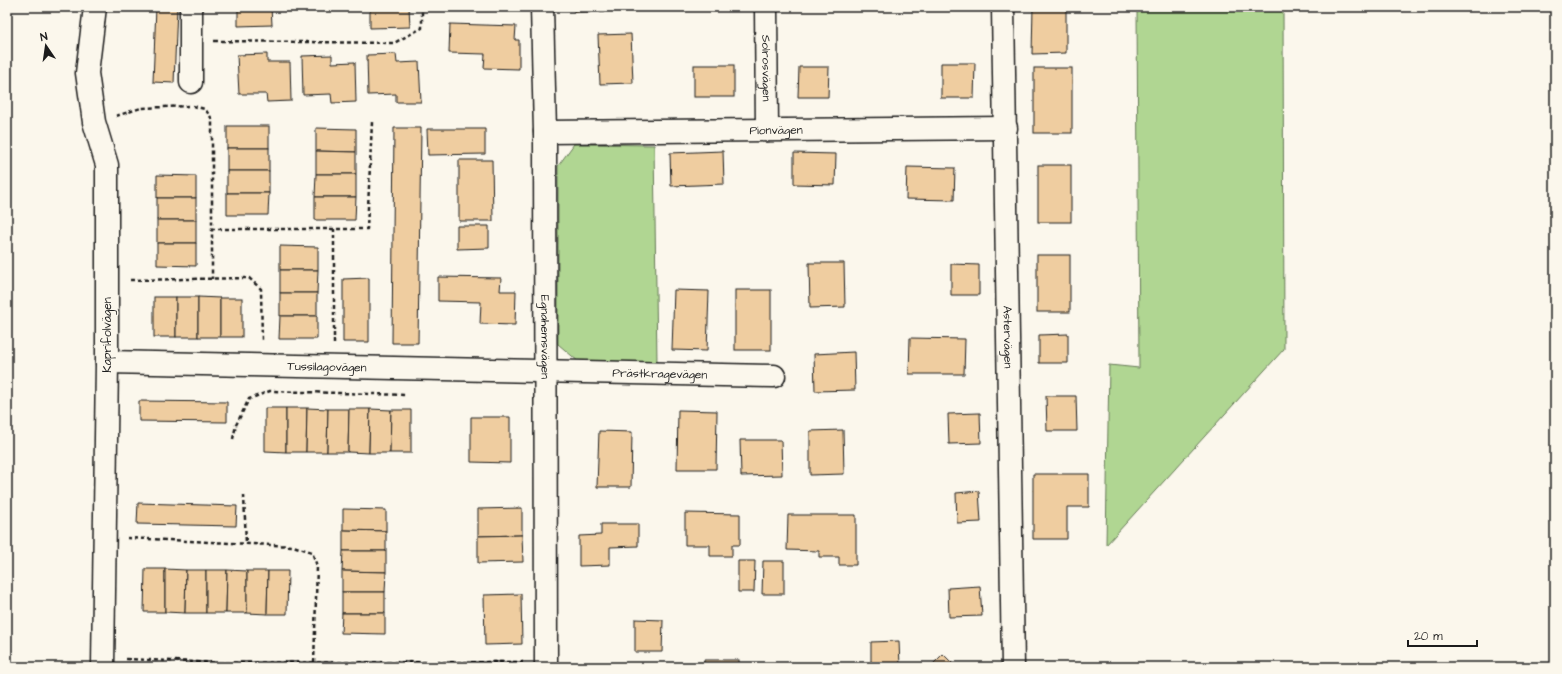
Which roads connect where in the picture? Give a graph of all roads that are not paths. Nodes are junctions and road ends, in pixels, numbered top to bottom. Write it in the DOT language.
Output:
graph roads {
  1 [pos="95,7"];
  2 [pos="191,7"];
  3 [pos="542,7"];
  4 [pos="766,7"];
  5 [pos="1003,7"];
  6 [pos="191,82"];
  7 [pos="1006,128"];
  8 [pos="767,130"];
  9 [pos="545,132"];
  10 [pos="107,362"];
  11 [pos="546,371"];
  12 [pos="774,376"];
  13 [pos="103,663"];
  14 [pos="546,664"];
  15 [pos="1013,667"];
  1 -- 10 [label="street, Kaprifolvägen"];
  2 -- 6 [label="street"];
  3 -- 9 [label="street, Egnahemsvägen"];
  4 -- 8 [label="street, Solrosvägen"];
  5 -- 7 [label="street, Astervägen"];
  7 -- 8 [label="street, Pionvägen"];
  7 -- 15 [label="street, Astervägen"];
  8 -- 9 [label="street, Pionvägen"];
  9 -- 11 [label="street, Egnahemsvägen"];
  10 -- 11 [label="street, Tussilagovägen"];
  10 -- 13 [label="street, Kaprifolvägen"];
  11 -- 12 [label="street, Prästkragevägen"];
  11 -- 14 [label="street, Egnahemsvägen"];
}
